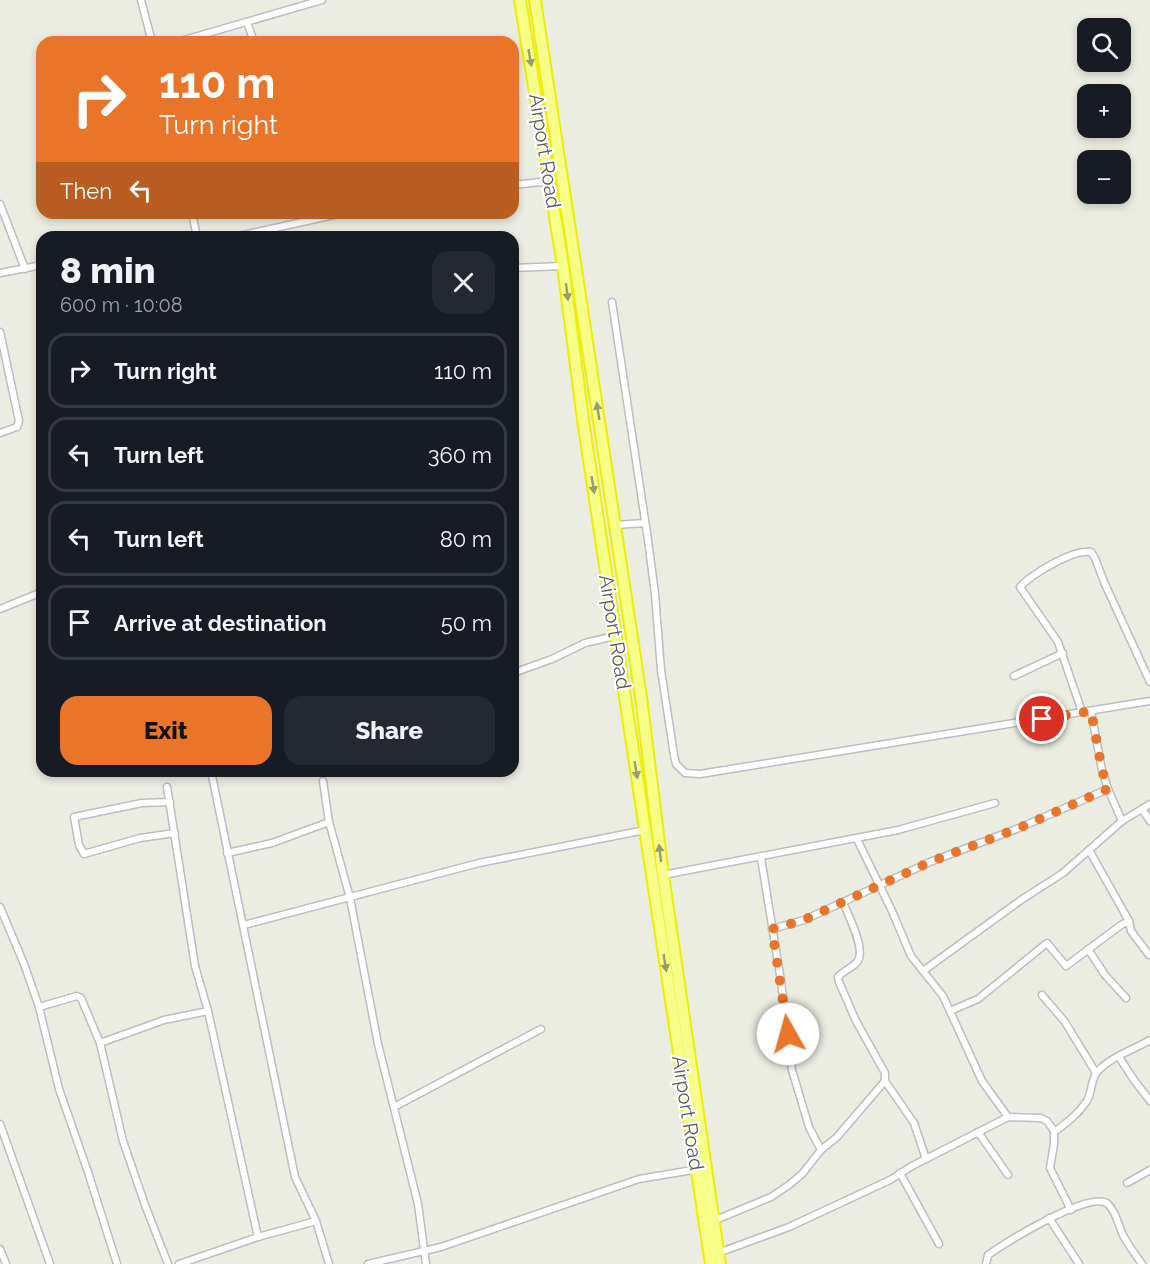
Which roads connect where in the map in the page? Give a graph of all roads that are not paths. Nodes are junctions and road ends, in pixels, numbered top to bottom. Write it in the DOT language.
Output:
graph roads {
  1 [pos="141,0"];
  2 [pos="322,0"];
  3 [pos="520,0"];
  4 [pos="535,0"];
  5 [pos="247,22"];
  6 [pos="150,36"];
  7 [pos="198,36"];
  8 [pos="252,36"];
  9 [pos="550,181"];
  10 [pos="519,184"];
  11 [pos="0,204"];
  12 [pos="316,219"];
  13 [pos="261,231"];
  14 [pos="36,266"];
  15 [pos="563,266"];
  16 [pos="519,268"];
  17 [pos="24,269"];
  18 [pos="0,273"];
  19 [pos="612,302"];
  20 [pos="0,332"];
  21 [pos="2,359"];
  22 [pos="0,433"];
  23 [pos="645,523"];
  24 [pos="615,525"];
  25 [pos="36,594"];
  26 [pos="0,609"];
  27 [pos="615,636"];
  28 [pos="1063,653"];
  29 [pos="519,671"];
  30 [pos="1014,676"];
  31 [pos="1150,682"];
  32 [pos="1150,701"];
  33 [pos="1091,711"];
  34 [pos="1082,712"];
  35 [pos="212,777"];
  36 [pos="323,781"];
  37 [pos="167,787"];
  38 [pos="1108,789"];
  39 [pos="170,802"];
  40 [pos="995,803"];
  41 [pos="1150,804"];
  42 [pos="1142,809"];
  43 [pos="1122,821"];
  44 [pos="1150,821"];
  45 [pos="329,822"];
  46 [pos="645,830"];
  47 [pos="175,832"];
  48 [pos="857,839"];
  49 [pos="1089,850"];
  50 [pos="227,853"];
  51 [pos="760,858"];
  52 [pos="663,875"];
  53 [pos="879,885"];
  54 [pos="350,898"];
  55 [pos="843,902"];
  56 [pos="0,907"];
  57 [pos="1129,921"];
  58 [pos="244,925"];
  59 [pos="772,929"];
  60 [pos="1088,949"];
  61 [pos="1149,955"];
  62 [pos="923,971"];
  63 [pos="1042,995"];
  64 [pos="1126,998"];
  65 [pos="39,1007"];
  66 [pos="208,1011"];
  67 [pos="950,1011"];
  68 [pos="541,1029"];
  69 [pos="1150,1040"];
  70 [pos="100,1043"];
  71 [pos="1119,1057"];
  72 [pos="1096,1073"];
  73 [pos="885,1080"];
  74 [pos="1150,1101"];
  75 [pos="394,1107"];
  76 [pos="1008,1117"];
  77 [pos="0,1124"];
  78 [pos="978,1132"];
  79 [pos="1054,1132"];
  80 [pos="822,1150"];
  81 [pos="926,1159"];
  82 [pos="701,1169"];
  83 [pos="1150,1170"];
  84 [pos="900,1173"];
  85 [pos="1008,1175"];
  86 [pos="1127,1182"];
  87 [pos="1071,1210"];
  88 [pos="1050,1218"];
  89 [pos="316,1221"];
  90 [pos="713,1221"];
  91 [pos="258,1238"];
  92 [pos="939,1244"];
  93 [pos="0,1249"];
  94 [pos="424,1251"];
  95 [pos="719,1258"];
  96 [pos="6,1264"];
  97 [pos="50,1264"];
  98 [pos="117,1264"];
  99 [pos="168,1264"];
  100 [pos="180,1264"];
  101 [pos="329,1264"];
  102 [pos="369,1264"];
  103 [pos="426,1264"];
  104 [pos="711,1264"];
  105 [pos="986,1264"];
  106 [pos="1079,1264"];
  107 [pos="1142,1264"];
  1 -- 6 [label="street"];
  2 -- 5 [label="street"];
  3 -- 9 [label="highway, Airport Road, one-way"];
  24 -- 4 [label="highway, Airport Road, one-way"];
  5 -- 7 [label="street"];
  5 -- 8 [label="street"];
  9 -- 10 [label="street"];
  9 -- 15 [label="highway, Airport Road"];
  11 -- 17 [label="street"];
  12 -- 13 [label="street"];
  14 -- 17 [label="street"];
  15 -- 16 [label="street"];
  15 -- 27 [label="highway, Airport Road, one-way"];
  17 -- 18 [label="street"];
  19 -- 23 [label="street"];
  20 -- 21 [label="street"];
  21 -- 22 [label="street"];
  23 -- 24 [label="street"];
  23 -- 34 [label="street"];
  52 -- 24 [label="highway, Airport Road, one-way"];
  25 -- 26 [label="street"];
  27 -- 29 [label="street"];
  27 -- 46 [label="highway, Airport Road, one-way"];
  28 -- 30 [label="street"];
  28 -- 31 [label="street"];
  28 -- 34 [label="street"];
  32 -- 33 [label="street"];
  33 -- 34 [label="street"];
  33 -- 38 [label="street"];
  35 -- 50 [label="street"];
  36 -- 45 [label="street"];
  37 -- 39 [label="street"];
  38 -- 43 [label="street"];
  38 -- 53 [label="street"];
  39 -- 47 [label="street"];
  39 -- 47 [label="street"];
  40 -- 48 [label="street"];
  41 -- 42 [label="street"];
  42 -- 43 [label="street"];
  42 -- 44 [label="street"];
  43 -- 49 [label="street"];
  45 -- 50 [label="street"];
  45 -- 54 [label="street"];
  46 -- 54 [label="street"];
  46 -- 82 [label="highway, Airport Road, one-way"];
  47 -- 66 [label="street"];
  48 -- 51 [label="street"];
  48 -- 53 [label="street"];
  49 -- 57 [label="street"];
  49 -- 62 [label="street"];
  50 -- 58 [label="street"];
  51 -- 52 [label="street"];
  51 -- 59 [label="street"];
  52 -- 82 [label="highway, Airport Road"];
  53 -- 55 [label="street"];
  53 -- 62 [label="street"];
  54 -- 58 [label="street"];
  54 -- 75 [label="street"];
  55 -- 59 [label="street"];
  55 -- 73 [label="street"];
  56 -- 65 [label="street"];
  57 -- 60 [label="street"];
  57 -- 61 [label="street"];
  58 -- 89 [label="street"];
  59 -- 80 [label="street"];
  60 -- 64 [label="street"];
  60 -- 67 [label="street"];
  62 -- 67 [label="street"];
  63 -- 72 [label="street"];
  65 -- 70 [label="street"];
  65 -- 98 [label="street"];
  66 -- 70 [label="street"];
  66 -- 91 [label="street"];
  67 -- 76 [label="street"];
  68 -- 75 [label="street"];
  69 -- 71 [label="street"];
  70 -- 99 [label="street"];
  71 -- 72 [label="street"];
  71 -- 74 [label="street"];
  72 -- 79 [label="street"];
  73 -- 80 [label="street"];
  73 -- 81 [label="street"];
  75 -- 94 [label="street"];
  76 -- 78 [label="street"];
  76 -- 79 [label="street"];
  77 -- 97 [label="street"];
  78 -- 81 [label="street"];
  78 -- 85 [label="street"];
  79 -- 87 [label="street"];
  80 -- 90 [label="street"];
  81 -- 84 [label="street"];
  82 -- 90 [label="highway, Airport Road"];
  82 -- 94 [label="street"];
  82 -- 104 [label="highway, Airport Road"];
  83 -- 86 [label="street"];
  84 -- 92 [label="street"];
  84 -- 95 [label="street"];
  87 -- 88 [label="street"];
  87 -- 107 [label="street"];
  88 -- 105 [label="street"];
  88 -- 106 [label="street"];
  89 -- 91 [label="street"];
  89 -- 101 [label="street"];
  90 -- 95 [label="highway, Airport Road"];
  91 -- 100 [label="street"];
  93 -- 96 [label="street"];
  94 -- 102 [label="street"];
  94 -- 103 [label="street"];
}
